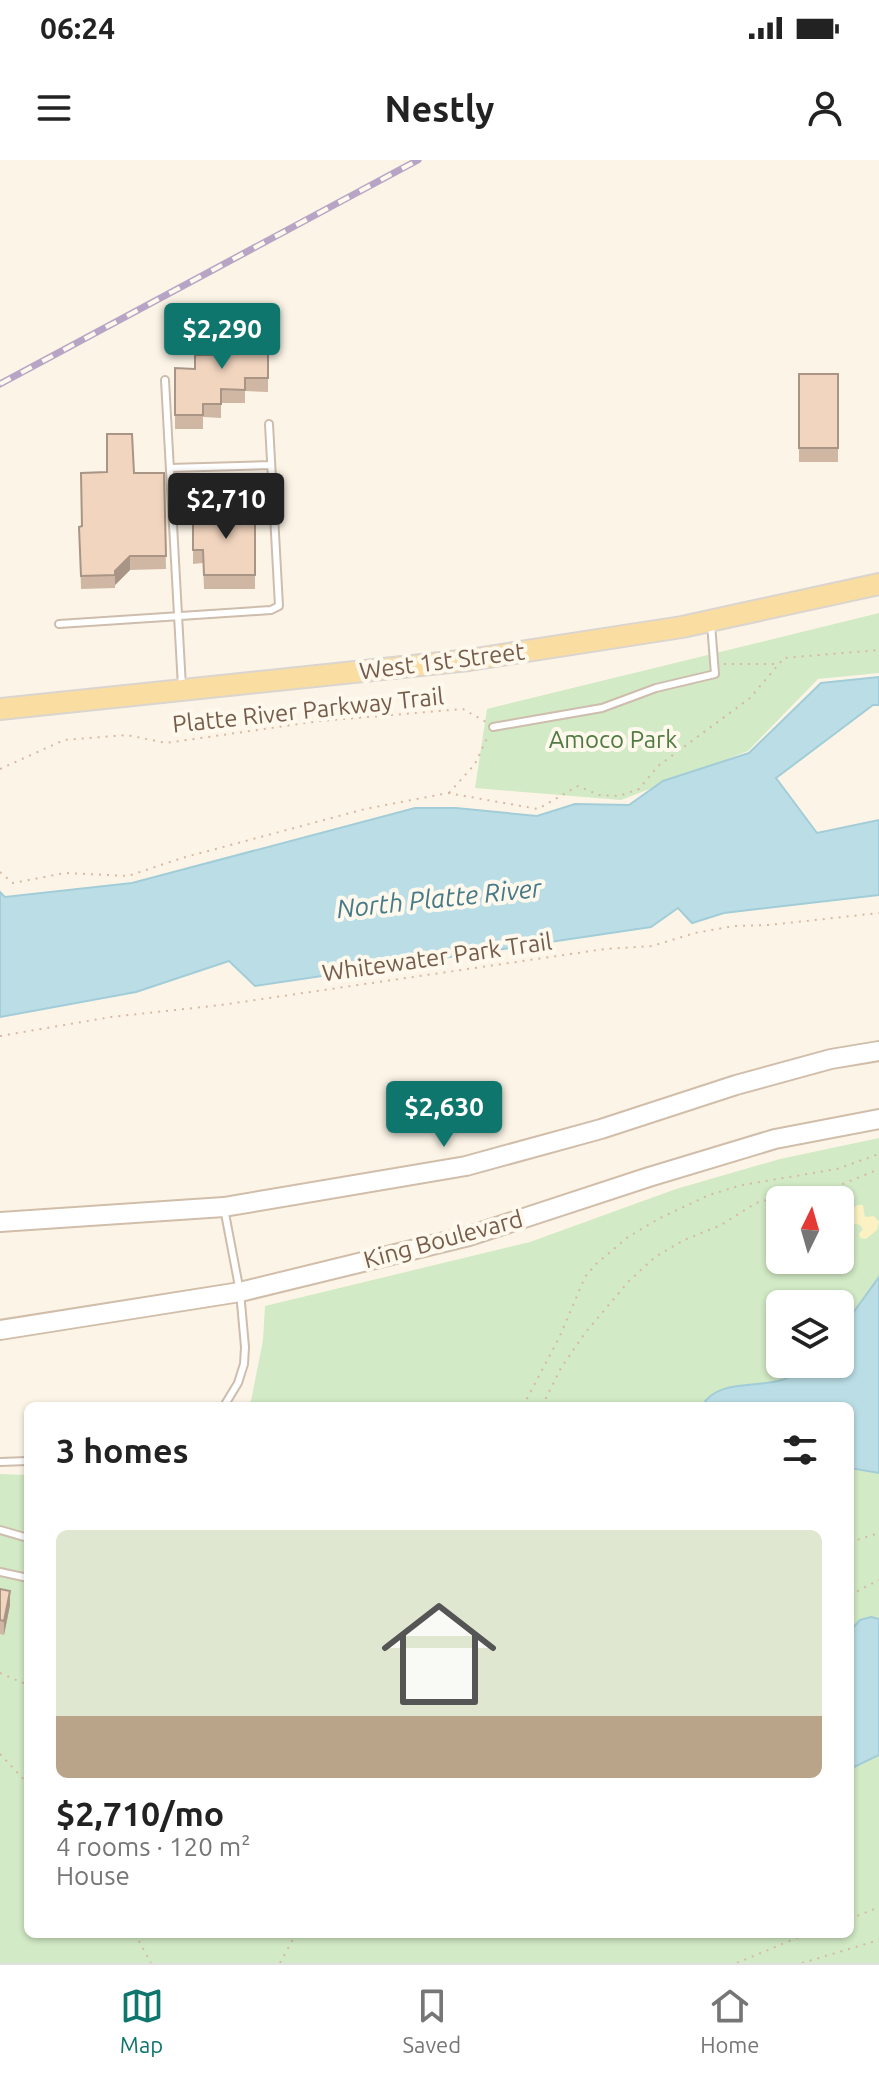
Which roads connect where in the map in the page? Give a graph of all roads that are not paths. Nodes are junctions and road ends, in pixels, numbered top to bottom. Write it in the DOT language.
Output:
graph roads {
  1 [pos="165,380"];
  2 [pos="269,424"];
  3 [pos="271,465"];
  4 [pos="170,468"];
  5 [pos="879,584"];
  6 [pos="178,617"];
  7 [pos="711,621"];
  8 [pos="59,624"];
  9 [pos="182,690"];
  10 [pos="0,709"];
  11 [pos="493,727"];
  12 [pos="879,1051"];
  13 [pos="879,1119"];
  14 [pos="224,1207"];
  15 [pos="0,1222"];
  16 [pos="240,1292"];
  17 [pos="0,1330"];
  18 [pos="226,1402"];
  19 [pos="24,1461"];
  20 [pos="0,1462"];
  21 [pos="0,1530"];
  22 [pos="24,1537"];
  23 [pos="0,1572"];
  24 [pos="24,1577"];
  1 -- 4 [label="lane"];
  2 -- 3 [label="lane"];
  3 -- 4 [label="lane"];
  3 -- 6 [label="lane"];
  4 -- 6 [label="lane"];
  5 -- 7 [label="main road, West 1st Street"];
  6 -- 8 [label="lane"];
  6 -- 9 [label="lane"];
  7 -- 9 [label="main road, West 1st Street"];
  7 -- 11 [label="lane"];
  9 -- 10 [label="main road, West 1st Street"];
  12 -- 14 [label="street"];
  13 -- 16 [label="street, King Boulevard"];
  14 -- 15 [label="street"];
  14 -- 16 [label="lane"];
  16 -- 17 [label="street, King Boulevard"];
  16 -- 18 [label="lane"];
  19 -- 20 [label="lane"];
  21 -- 22 [label="lane"];
  23 -- 24 [label="lane"];
}
